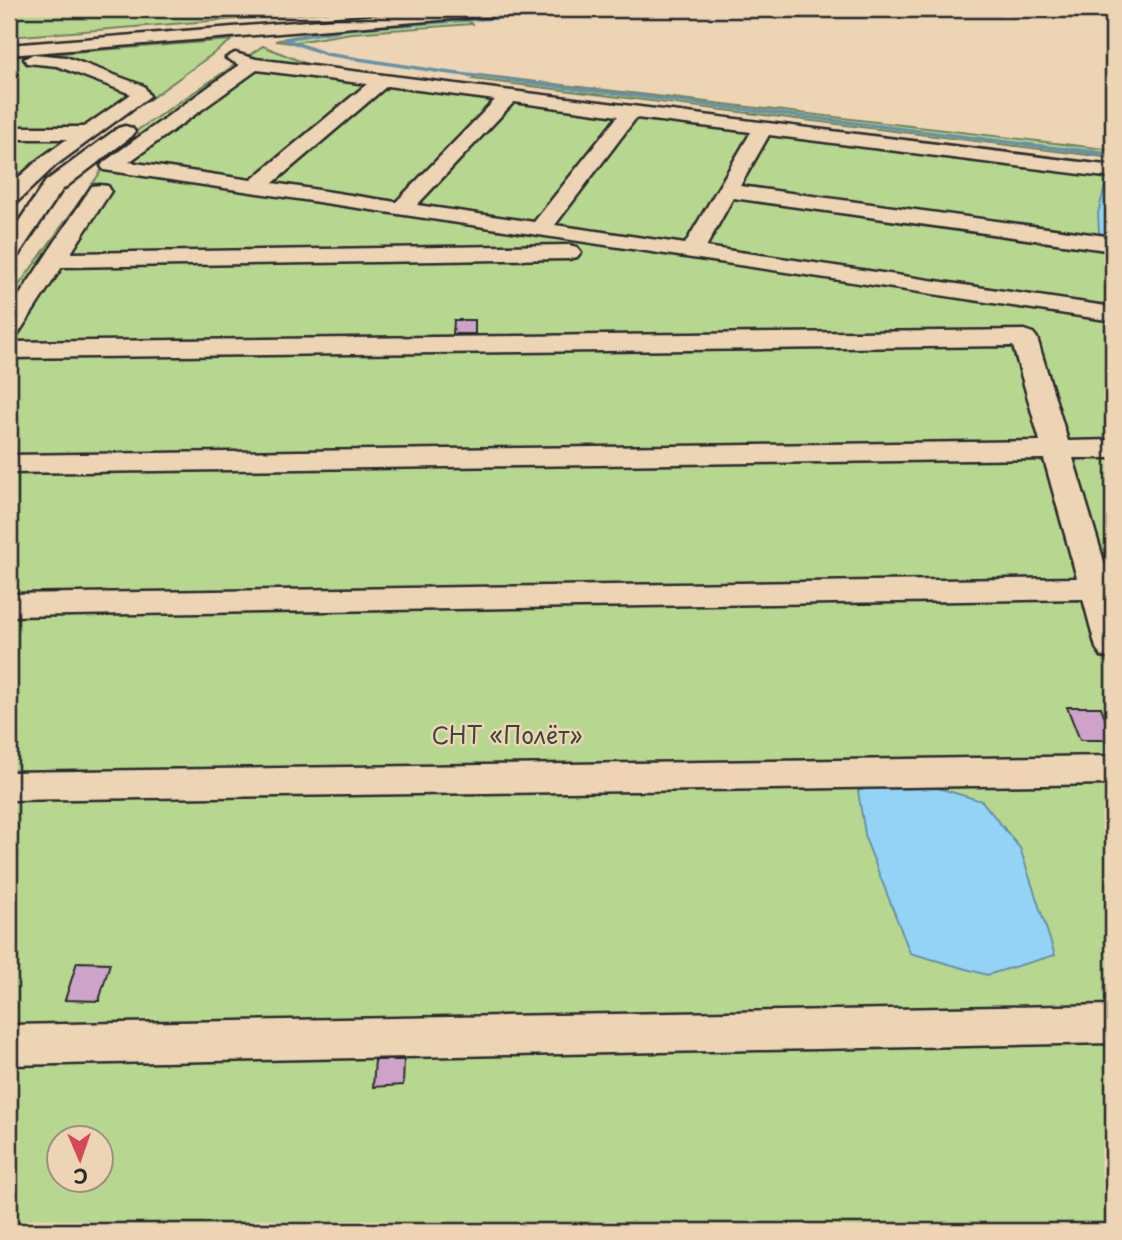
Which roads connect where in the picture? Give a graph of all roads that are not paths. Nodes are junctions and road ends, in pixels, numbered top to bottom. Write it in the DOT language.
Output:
graph roads {
  1 [pos="335,9"];
  2 [pos="514,9"];
  3 [pos="260,30"];
  4 [pos="9,35"];
  5 [pos="9,50"];
  6 [pos="41,53"];
  7 [pos="9,61"];
  8 [pos="244,61"];
  9 [pos="382,81"];
  10 [pos="509,97"];
  11 [pos="631,112"];
  12 [pos="763,128"];
  13 [pos="87,133"];
  14 [pos="9,134"];
  15 [pos="1113,172"];
  16 [pos="256,187"];
  17 [pos="100,191"];
  18 [pos="726,191"];
  19 [pos="9,197"];
  20 [pos="401,209"];
  21 [pos="540,229"];
  22 [pos="1113,244"];
  23 [pos="9,251"];
  24 [pos="569,252"];
  25 [pos="692,252"];
  26 [pos="55,260"];
  27 [pos="1113,314"];
  28 [pos="9,329"];
  29 [pos="9,350"];
  30 [pos="1113,449"];
  31 [pos="1054,450"];
  32 [pos="9,464"];
  33 [pos="1104,589"];
  34 [pos="9,605"];
  35 [pos="1113,648"];
  36 [pos="1113,771"];
  37 [pos="9,786"];
  38 [pos="1113,1024"];
  39 [pos="9,1045"];
  1 -- 4 [label="street"];
  2 -- 3 [label="street"];
  3 -- 6 [label="street"];
  3 -- 8 [label="street"];
  5 -- 6 [label="street"];
  6 -- 7 [label="street"];
  6 -- 13 [label="street"];
  8 -- 9 [label="street"];
  8 -- 16 [label="street"];
  8 -- 23 [label="street"];
  9 -- 10 [label="street"];
  9 -- 16 [label="street"];
  10 -- 11 [label="street"];
  10 -- 20 [label="street"];
  11 -- 12 [label="street"];
  11 -- 21 [label="street"];
  12 -- 15 [label="street"];
  12 -- 18 [label="street"];
  13 -- 14 [label="street"];
  13 -- 19 [label="street"];
  16 -- 20 [label="street"];
  17 -- 26 [label="street"];
  18 -- 22 [label="street"];
  18 -- 25 [label="street"];
  20 -- 21 [label="street"];
  21 -- 25 [label="street"];
  24 -- 26 [label="street"];
  25 -- 27 [label="street"];
  26 -- 28 [label="street"];
  29 -- 31 [label="street"];
  30 -- 31 [label="street"];
  31 -- 32 [label="street"];
  31 -- 33 [label="street"];
  33 -- 34 [label="street"];
  33 -- 35 [label="street"];
  36 -- 37 [label="street"];
  38 -- 39 [label="street"];
}
